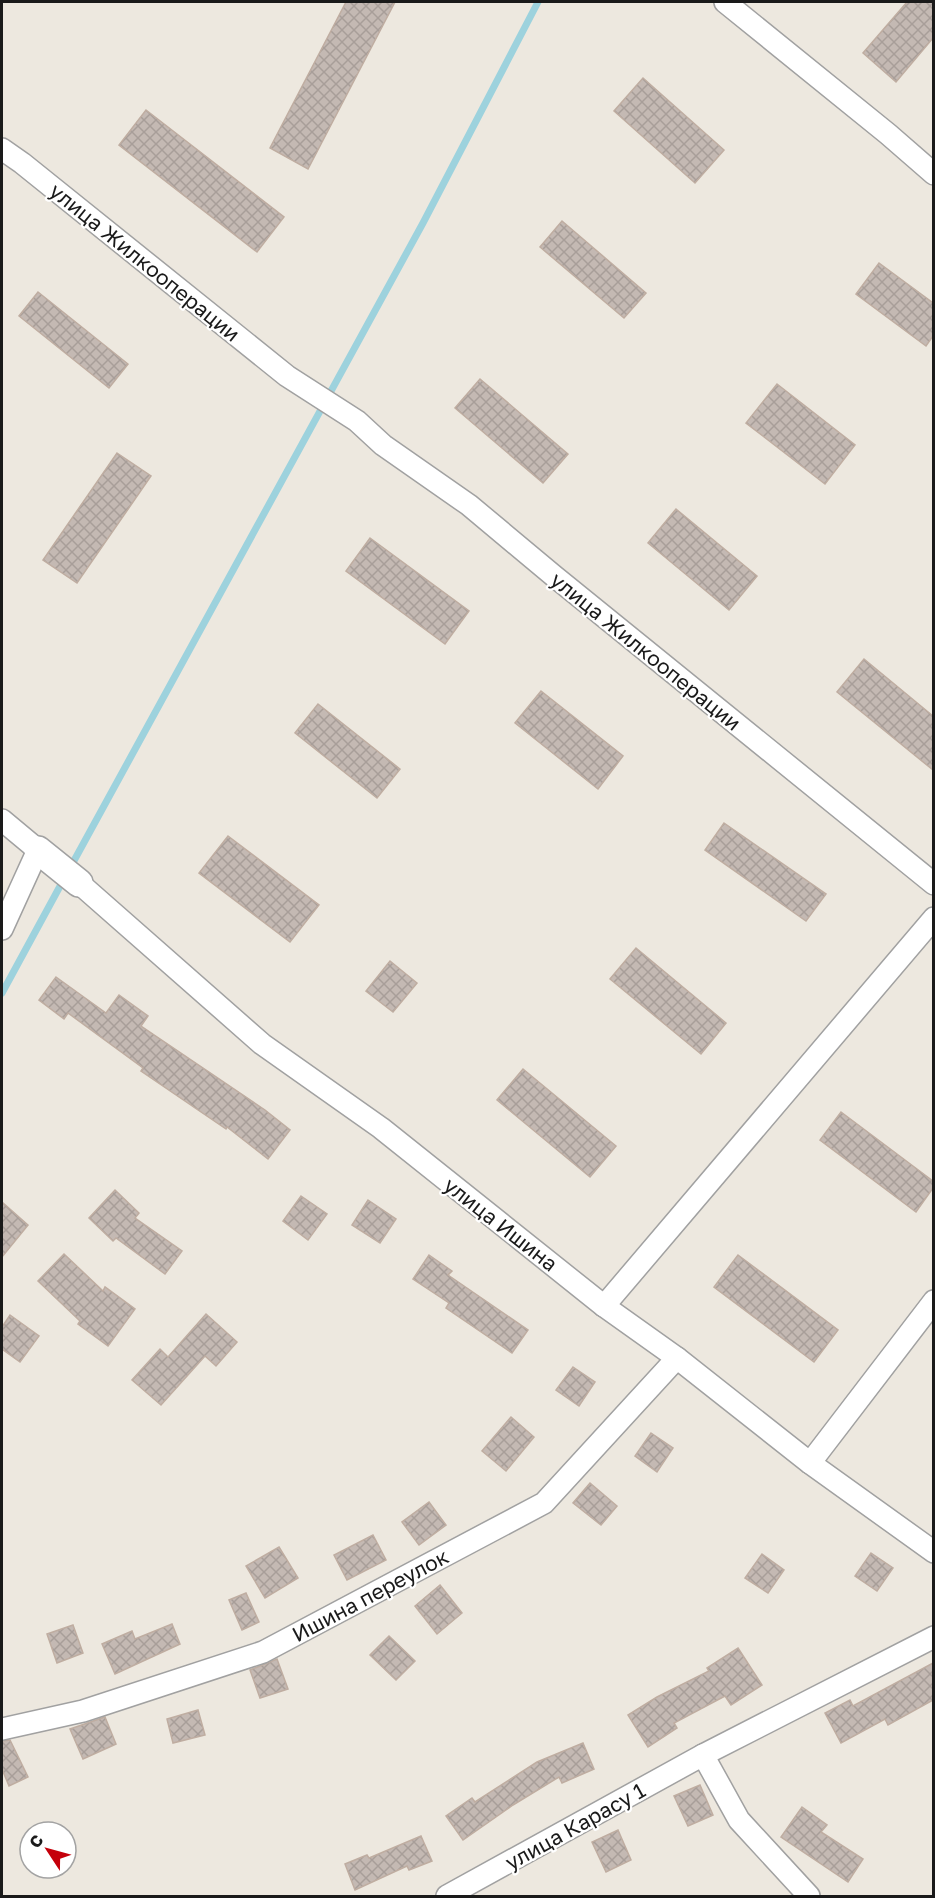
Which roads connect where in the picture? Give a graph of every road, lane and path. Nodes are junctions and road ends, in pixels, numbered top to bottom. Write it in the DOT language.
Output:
graph roads {
  1 [pos="725,2"];
  2 [pos="2,149"];
  3 [pos="933,174"];
  4 [pos="2,820"];
  5 [pos="38,850"];
  6 [pos="79,884"];
  7 [pos="933,884"];
  8 [pos="933,918"];
  9 [pos="2,929"];
  10 [pos="933,1301"];
  11 [pos="604,1306"];
  12 [pos="677,1358"];
  13 [pos="810,1463"];
  14 [pos="933,1552"];
  15 [pos="933,1637"];
  16 [pos="2,1729"];
  17 [pos="703,1755"];
  18 [pos="447,1896"];
  19 [pos="808,1896"];
  1 -- 3 [label="street"];
  2 -- 7 [label="street, улица Жилкооперации"];
  4 -- 5 [label="street"];
  5 -- 6 [label="street"];
  5 -- 9 [label="street"];
  6 -- 11 [label="street, улица Ишина"];
  8 -- 11 [label="street"];
  10 -- 13 [label="street"];
  11 -- 12 [label="street, улица Ишина"];
  12 -- 13 [label="street, улица Ишина"];
  12 -- 16 [label="street, Ишина переулок"];
  13 -- 14 [label="street, улица Ишина"];
  15 -- 17 [label="street, улица Карасу 1"];
  17 -- 18 [label="street, улица Карасу 1"];
  17 -- 19 [label="street"];
}
